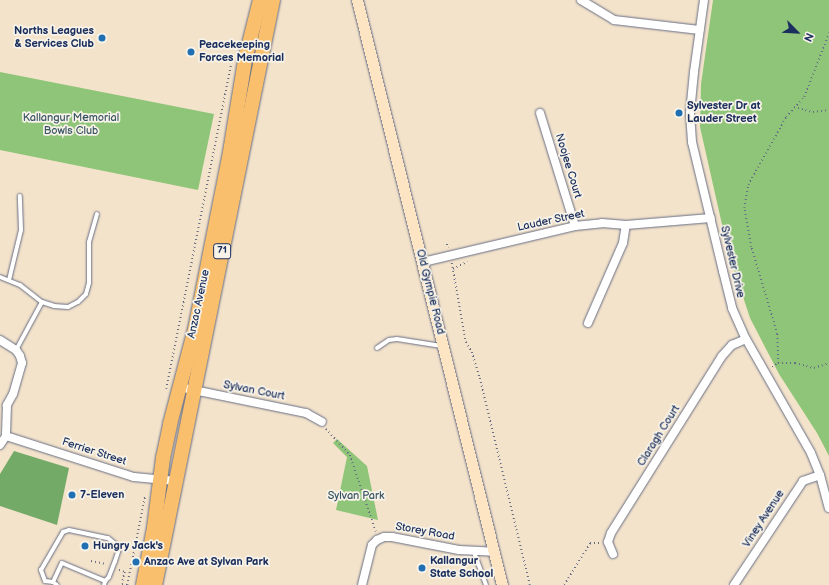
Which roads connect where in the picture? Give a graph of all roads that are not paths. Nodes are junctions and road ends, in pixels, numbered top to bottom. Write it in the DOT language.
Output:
graph roads {
  1 [pos="260,0"];
  2 [pos="273,0"];
  3 [pos="357,0"];
  4 [pos="581,0"];
  5 [pos="704,0"];
  6 [pos="699,30"];
  7 [pos="236,108"];
  8 [pos="250,111"];
  9 [pos="540,113"];
  10 [pos="20,196"];
  11 [pos="97,214"];
  12 [pos="711,218"];
  13 [pos="626,225"];
  14 [pos="575,226"];
  15 [pos="423,262"];
  16 [pos="0,277"];
  17 [pos="9,280"];
  18 [pos="42,302"];
  19 [pos="588,323"];
  20 [pos="746,339"];
  21 [pos="0,340"];
  22 [pos="444,347"];
  23 [pos="377,348"];
  24 [pos="16,350"];
  25 [pos="179,387"];
  26 [pos="194,390"];
  27 [pos="322,422"];
  28 [pos="6,436"];
  29 [pos="0,445"];
  30 [pos="820,475"];
  31 [pos="155,479"];
  32 [pos="176,481"];
  33 [pos="829,508"];
  34 [pos="474,552"];
  35 [pos="494,552"];
  36 [pos="613,554"];
  37 [pos="105,583"];
  38 [pos="55,584"];
  39 [pos="143,585"];
  40 [pos="155,585"];
  41 [pos="362,585"];
  42 [pos="486,585"];
  43 [pos="502,585"];
  44 [pos="734,585"];
  1 -- 7 [label="highway, Anzac Avenue / 71"];
  2 -- 8 [label="highway, Anzac Avenue / 71"];
  3 -- 15 [label="main road, Old Gympie Road"];
  4 -- 6 [label="street"];
  5 -- 6 [label="street, Sylvester Drive"];
  6 -- 12 [label="street, Sylvester Drive"];
  7 -- 8 [label="highway"];
  7 -- 25 [label="highway, Anzac Avenue / 71"];
  8 -- 26 [label="highway, Anzac Avenue / 71"];
  9 -- 14 [label="street, Noojee Court"];
  10 -- 17 [label="lane"];
  11 -- 18 [label="lane"];
  12 -- 13 [label="street, Lauder Street"];
  12 -- 20 [label="street, Sylvester Drive"];
  13 -- 14 [label="street, Lauder Street"];
  13 -- 19 [label="street"];
  14 -- 15 [label="street, Lauder Street"];
  15 -- 22 [label="main road, Old Gympie Road"];
  16 -- 17 [label="lane"];
  17 -- 18 [label="lane"];
  18 -- 24 [label="lane"];
  20 -- 30 [label="street, Sylvester Drive"];
  20 -- 36 [label="street, Claragh Court"];
  21 -- 24 [label="street"];
  22 -- 23 [label="lane"];
  22 -- 35 [label="main road, Old Gympie Road"];
  24 -- 28 [label="street"];
  25 -- 26 [label="street, Sylvan Court"];
  25 -- 31 [label="highway, Anzac Avenue / 71"];
  26 -- 27 [label="street, Sylvan Court"];
  26 -- 32 [label="highway, Anzac Avenue / 71"];
  28 -- 29 [label="street"];
  28 -- 31 [label="street, Ferrier Street"];
  30 -- 33 [label="street, Sylvester Drive"];
  30 -- 44 [label="street, Viney Avenue"];
  31 -- 32 [label="street, Ferrier Street"];
  31 -- 39 [label="highway, Anzac Avenue / 71"];
  32 -- 40 [label="highway, Anzac Avenue / 71"];
  34 -- 35 [label="street, Storey Road"];
  34 -- 41 [label="street, Storey Road"];
  34 -- 42 [label="lane"];
  35 -- 43 [label="main road, Old Gympie Road"];
  37 -- 38 [label="lane"];
  37 -- 38 [label="lane"];
}
